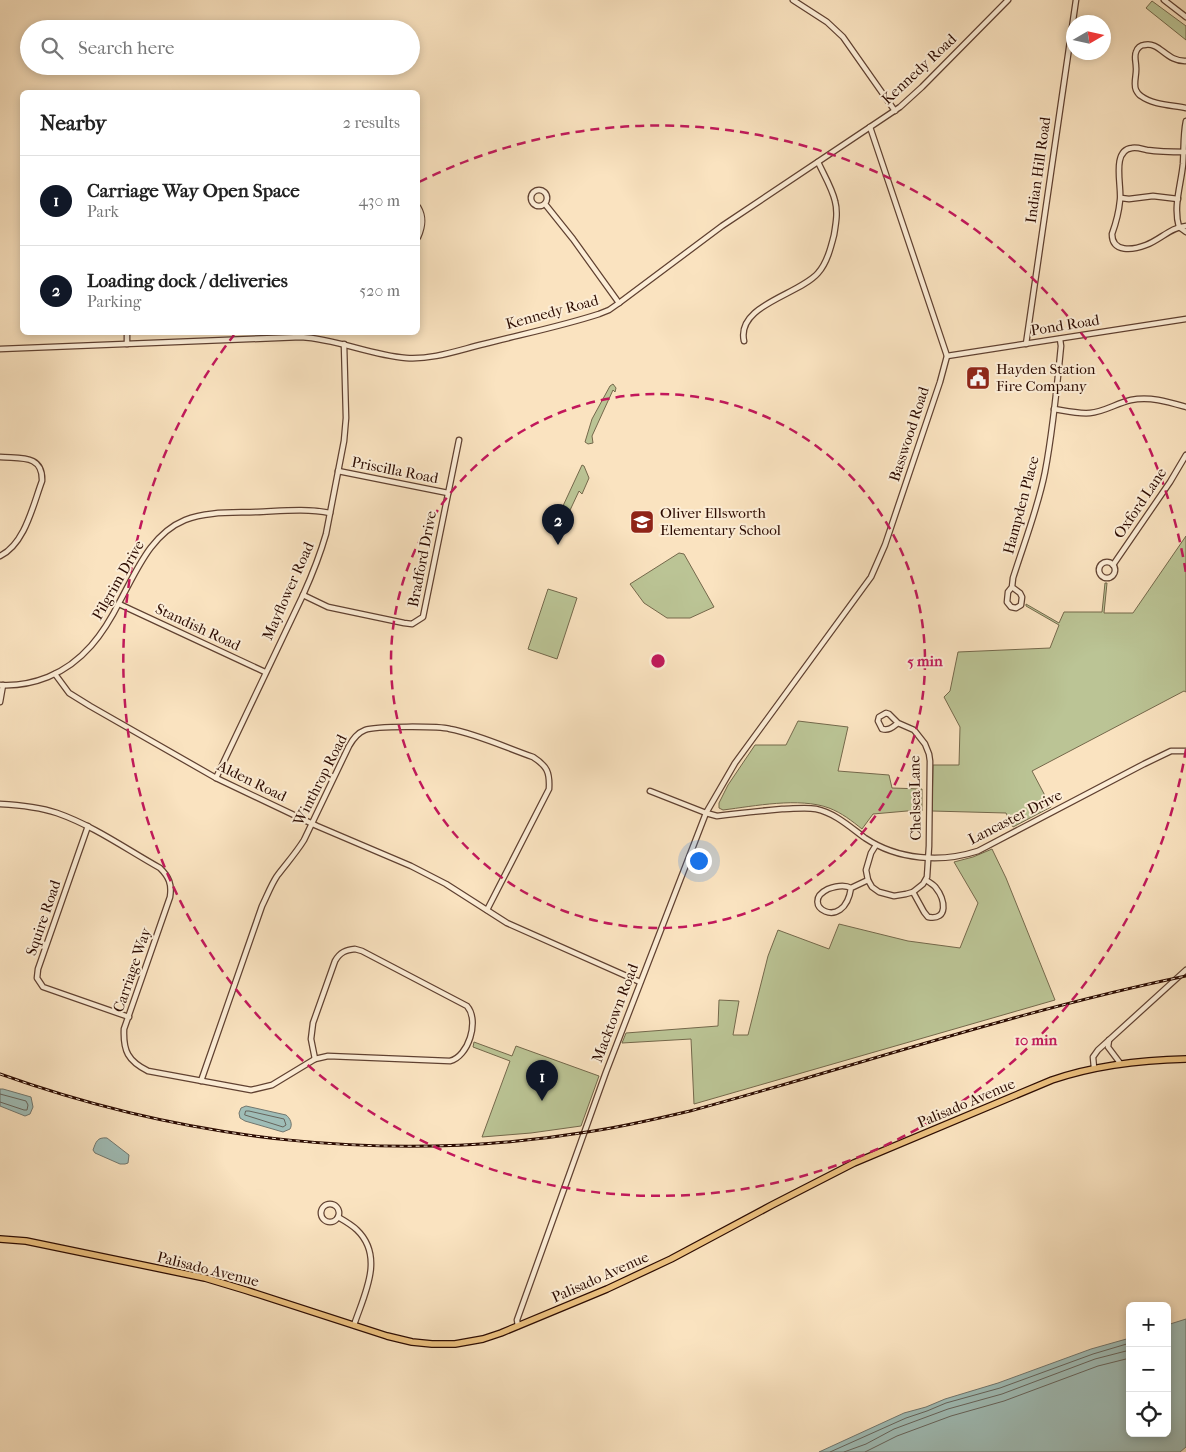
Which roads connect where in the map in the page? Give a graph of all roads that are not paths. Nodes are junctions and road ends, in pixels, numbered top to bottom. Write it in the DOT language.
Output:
graph roads {
  1 [pos="793,0"];
  2 [pos="1008,0"];
  3 [pos="1076,0"];
  4 [pos="1164,0"];
  5 [pos="1186,17"];
  6 [pos="1186,61"];
  7 [pos="1186,108"];
  8 [pos="895,111"];
  9 [pos="1186,121"];
  10 [pos="870,128"];
  11 [pos="1185,152"];
  12 [pos="818,162"];
  13 [pos="1121,198"];
  14 [pos="1178,199"];
  15 [pos="545,204"];
  16 [pos="420,212"];
  17 [pos="1186,226"];
  18 [pos="1179,227"];
  19 [pos="420,232"];
  20 [pos="1186,232"];
  21 [pos="619,303"];
  22 [pos="1186,319"];
  23 [pos="128,335"];
  24 [pos="240,335"];
  25 [pos="1060,339"];
  26 [pos="241,340"];
  27 [pos="744,341"];
  28 [pos="127,344"];
  29 [pos="344,344"];
  30 [pos="1026,344"];
  31 [pos="0,349"];
  32 [pos="947,356"];
  33 [pos="1186,407"];
  34 [pos="1054,409"];
  35 [pos="459,440"];
  36 [pos="1186,455"];
  37 [pos="0,457"];
  38 [pos="338,472"];
  39 [pos="448,493"];
  40 [pos="330,513"];
  41 [pos="0,556"];
  42 [pos="1113,565"];
  43 [pos="1012,587"];
  44 [pos="303,595"];
  45 [pos="119,604"];
  46 [pos="265,672"];
  47 [pos="55,674"];
  48 [pos="2,685"];
  49 [pos="0,702"];
  50 [pos="765,722"];
  51 [pos="898,723"];
  52 [pos="1186,751"];
  53 [pos="216,778"];
  54 [pos="650,790"];
  55 [pos="0,804"];
  56 [pos="706,813"];
  57 [pos="312,824"];
  58 [pos="88,826"];
  59 [pos="876,845"];
  60 [pos="928,858"];
  61 [pos="868,880"];
  62 [pos="926,880"];
  63 [pos="851,888"];
  64 [pos="913,892"];
  65 [pos="487,910"];
  66 [pos="1186,970"];
  67 [pos="640,982"];
  68 [pos="129,1017"];
  69 [pos="1108,1040"];
  70 [pos="315,1059"];
  71 [pos="1186,1059"];
  72 [pos="1120,1063"];
  73 [pos="1094,1068"];
  74 [pos="201,1081"];
  75 [pos="338,1217"];
  76 [pos="0,1239"];
  77 [pos="354,1325"];
  78 [pos="518,1326"];
  1 -- 8 [label="street"];
  2 -- 8 [label="street, Kennedy Road"];
  3 -- 30 [label="street, Indian Hill Road"];
  4 -- 5 [label="street"];
  6 -- 7 [label="street"];
  8 -- 10 [label="street, Kennedy Road"];
  9 -- 11 [label="street"];
  10 -- 12 [label="street, Kennedy Road"];
  10 -- 32 [label="street"];
  11 -- 13 [label="street"];
  11 -- 14 [label="street"];
  12 -- 21 [label="street, Kennedy Road"];
  12 -- 27 [label="street"];
  13 -- 14 [label="street"];
  13 -- 18 [label="street"];
  14 -- 18 [label="street"];
  15 -- 21 [label="street"];
  16 -- 19 [label="street"];
  17 -- 18 [label="street"];
  18 -- 20 [label="street"];
  21 -- 29 [label="street, Kennedy Road"];
  22 -- 25 [label="street, Pond Road"];
  23 -- 28 [label="street"];
  24 -- 26 [label="street"];
  25 -- 30 [label="street, Pond Road"];
  25 -- 34 [label="street, Hampden Place"];
  26 -- 28 [label="street, Kennedy Road"];
  26 -- 29 [label="street, Kennedy Road"];
  28 -- 31 [label="street, Kennedy Road"];
  29 -- 38 [label="street, Mayflower Road"];
  30 -- 32 [label="street, Pond Road"];
  32 -- 50 [label="street, Basswood Road"];
  33 -- 34 [label="street"];
  34 -- 43 [label="street, Hampden Place"];
  35 -- 39 [label="street, Bradford Drive"];
  36 -- 42 [label="street, Oxford Lane"];
  37 -- 41 [label="street"];
  38 -- 39 [label="street, Priscilla Road"];
  38 -- 40 [label="street, Mayflower Road"];
  39 -- 44 [label="street, Bradford Drive"];
  40 -- 44 [label="street, Mayflower Road"];
  40 -- 45 [label="street, Pilgrim Drive"];
  43 -- 43 [label="street, Hampden Place"];
  44 -- 46 [label="street, Mayflower Road"];
  45 -- 46 [label="street, Standish Road"];
  45 -- 47 [label="street, Pilgrim Drive"];
  46 -- 53 [label="street, Mayflower Road"];
  47 -- 48 [label="street, Pilgrim Drive"];
  47 -- 53 [label="street, Alden Road"];
  48 -- 49 [label="street"];
  50 -- 56 [label="street, Macktown Road"];
  51 -- 51 [label="street, Chelsea Lane"];
  51 -- 60 [label="street, Chelsea Lane"];
  52 -- 60 [label="street, Lancaster Drive"];
  53 -- 57 [label="street, Alden Road"];
  54 -- 56 [label="street, Lancaster Drive"];
  55 -- 58 [label="street, Carriage Way"];
  56 -- 59 [label="street, Lancaster Drive"];
  56 -- 67 [label="street, Macktown Road"];
  57 -- 65 [label="street, Alden Road"];
  57 -- 65 [label="street, Winthrop Road"];
  57 -- 74 [label="street, Winthrop Road"];
  58 -- 68 [label="street, Carriage Way"];
  58 -- 68 [label="street, Squire Road"];
  59 -- 60 [label="street, Lancaster Drive"];
  59 -- 61 [label="street"];
  60 -- 62 [label="street, Chelsea Lane"];
  61 -- 63 [label="street"];
  61 -- 64 [label="street"];
  62 -- 64 [label="street"];
  62 -- 64 [label="street"];
  63 -- 63 [label="street"];
  65 -- 67 [label="street, Alden Road"];
  66 -- 69 [label="street"];
  67 -- 78 [label="street, Macktown Road"];
  68 -- 74 [label="street, Carriage Way"];
  69 -- 72 [label="street"];
  69 -- 73 [label="street"];
  70 -- 70 [label="street, Carriage Way"];
  70 -- 74 [label="street, Carriage Way"];
  71 -- 72 [label="main road, Palisado Avenue"];
  72 -- 73 [label="main road, Palisado Avenue"];
  73 -- 78 [label="main road, Palisado Avenue"];
  75 -- 77 [label="street"];
  76 -- 77 [label="main road, Palisado Avenue"];
  77 -- 78 [label="main road, Palisado Avenue"];
}
